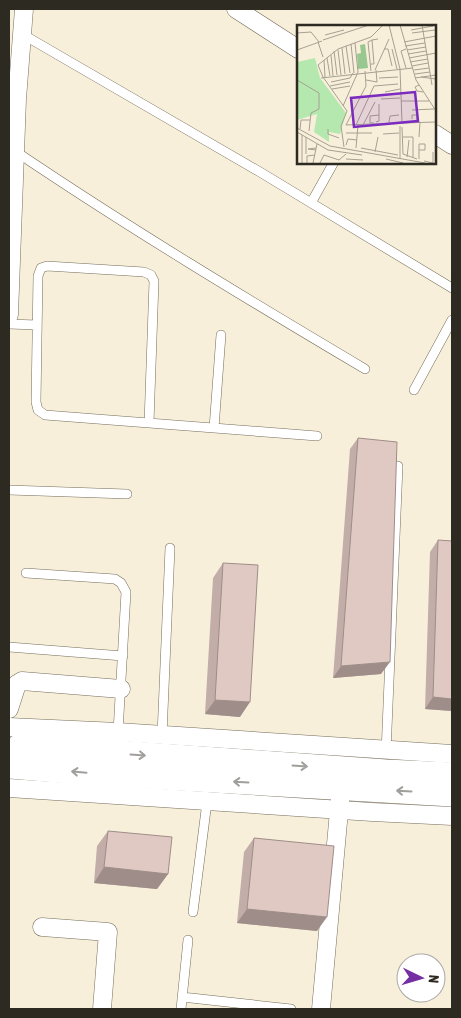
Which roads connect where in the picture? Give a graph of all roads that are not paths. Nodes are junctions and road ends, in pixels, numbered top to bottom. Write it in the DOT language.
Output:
graph roads {
  1 [pos="24,9"];
  2 [pos="236,9"];
  3 [pos="21,34"];
  4 [pos="297,48"];
  5 [pos="14,72"];
  6 [pos="436,135"];
  7 [pos="452,145"];
  8 [pos="15,151"];
  9 [pos="333,164"];
  10 [pos="311,203"];
  11 [pos="452,288"];
  12 [pos="9,315"];
  13 [pos="452,320"];
  14 [pos="9,324"];
  15 [pos="37,325"];
  16 [pos="221,335"];
  17 [pos="364,369"];
  18 [pos="414,390"];
  19 [pos="149,423"];
  20 [pos="214,428"];
  21 [pos="317,436"];
  22 [pos="398,466"];
  23 [pos="9,490"];
  24 [pos="127,494"];
  25 [pos="170,548"];
  26 [pos="26,573"];
  27 [pos="9,647"];
  28 [pos="123,656"];
  29 [pos="121,689"];
  30 [pos="9,708"];
  31 [pos="118,732"];
  32 [pos="162,735"];
  33 [pos="11,753"];
  34 [pos="452,754"];
  35 [pos="386,761"];
  36 [pos="452,775"];
  37 [pos="452,794"];
  38 [pos="340,799"];
  39 [pos="207,802"];
  40 [pos="452,816"];
  41 [pos="193,912"];
  42 [pos="42,927"];
  43 [pos="188,940"];
  44 [pos="182,997"];
  45 [pos="102,1009"];
  46 [pos="181,1009"];
  47 [pos="291,1009"];
  48 [pos="321,1009"];
  1 -- 3 [label="street"];
  2 -- 4 [label="street"];
  3 -- 5 [label="street"];
  3 -- 10 [label="lane"];
  5 -- 8 [label="street"];
  6 -- 7 [label="street"];
  8 -- 12 [label="street"];
  8 -- 17 [label="lane"];
  9 -- 10 [label="lane"];
  10 -- 11 [label="lane"];
  13 -- 18 [label="lane"];
  14 -- 15 [label="lane"];
  15 -- 19 [label="lane"];
  15 -- 19 [label="lane"];
  16 -- 20 [label="lane"];
  19 -- 20 [label="lane"];
  20 -- 21 [label="lane"];
  22 -- 35 [label="lane"];
  23 -- 24 [label="lane"];
  25 -- 32 [label="lane"];
  26 -- 28 [label="lane"];
  27 -- 28 [label="lane"];
  28 -- 29 [label="lane"];
  29 -- 30 [label="street"];
  29 -- 31 [label="lane"];
  31 -- 32 [label="street"];
  31 -- 33 [label="street"];
  32 -- 35 [label="street"];
  33 -- 35 [label="street, one-way"];
  38 -- 33 [label="street, one-way"];
  33 -- 39 [label="street"];
  34 -- 35 [label="street"];
  35 -- 36 [label="street"];
  37 -- 38 [label="street, one-way"];
  38 -- 39 [label="street"];
  38 -- 40 [label="street"];
  38 -- 48 [label="street"];
  39 -- 41 [label="lane"];
  42 -- 45 [label="street"];
  43 -- 44 [label="lane"];
  44 -- 46 [label="lane"];
  44 -- 47 [label="lane"];
}
